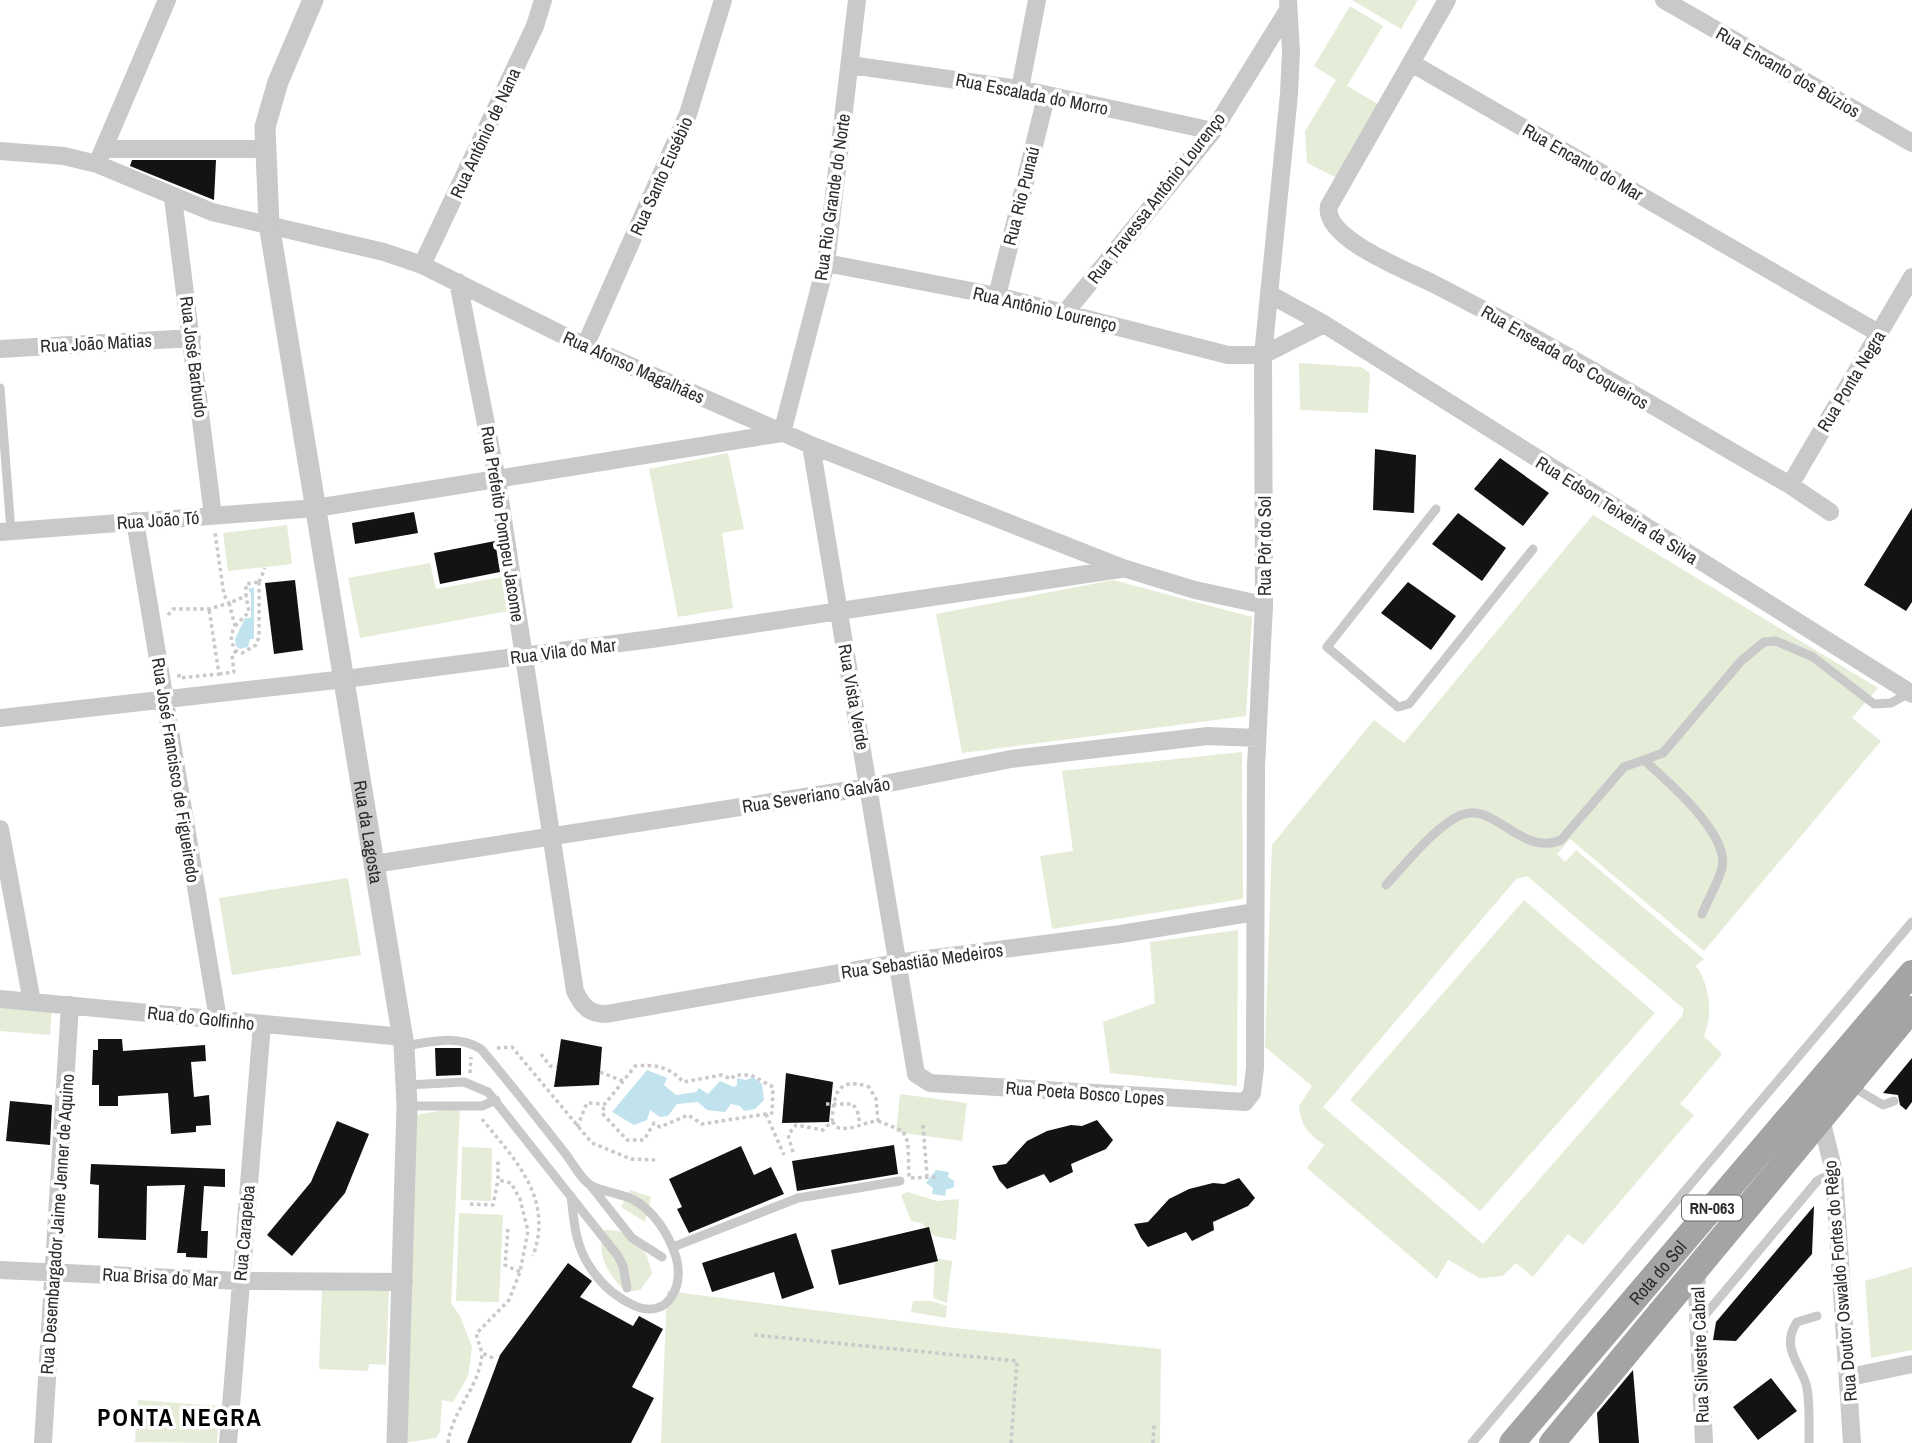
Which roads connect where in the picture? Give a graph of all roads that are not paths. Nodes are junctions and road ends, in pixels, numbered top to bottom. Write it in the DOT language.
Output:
graph roads {
  1 [pos="167,0"];
  2 [pos="313,0"];
  3 [pos="542,0"];
  4 [pos="723,0"];
  5 [pos="857,0"];
  6 [pos="1037,0"];
  7 [pos="1447,0"];
  8 [pos="1664,0"];
  9 [pos="1288,5"];
  10 [pos="1413,64"];
  11 [pos="850,65"];
  12 [pos="1020,89"];
  13 [pos="1046,97"];
  14 [pos="1213,131"];
  15 [pos="1912,143"];
  16 [pos="263,149"];
  17 [pos="0,151"];
  18 [pos="101,157"];
  19 [pos="173,198"];
  20 [pos="269,224"];
  21 [pos="826,263"];
  22 [pos="422,265"];
  23 [pos="1912,277"];
  24 [pos="458,282"];
  25 [pos="1269,294"];
  26 [pos="997,296"];
  27 [pos="1066,313"];
  28 [pos="1324,324"];
  29 [pos="1880,334"];
  30 [pos="191,338"];
  31 [pos="585,346"];
  32 [pos="0,349"];
  33 [pos="1263,355"];
  34 [pos="0,387"];
  35 [pos="782,433"];
  36 [pos="811,445"];
  37 [pos="497,480"];
  38 [pos="1790,485"];
  39 [pos="316,508"];
  40 [pos="1436,509"];
  41 [pos="1830,512"];
  42 [pos="135,522"];
  43 [pos="214,524"];
  44 [pos="5,532"];
  45 [pos="1533,549"];
  46 [pos="1123,568"];
  47 [pos="1264,605"];
  48 [pos="839,611"];
  49 [pos="524,656"];
  50 [pos="345,679"];
  51 [pos="1911,693"];
  52 [pos="164,700"];
  53 [pos="0,718"];
  54 [pos="1257,738"];
  55 [pos="1644,761"];
  56 [pos="869,787"];
  57 [pos="0,829"];
  58 [pos="552,837"];
  59 [pos="374,864"];
  60 [pos="1385,885"];
  61 [pos="1255,912"];
  62 [pos="1702,914"];
  63 [pos="1912,922"];
  64 [pos="896,963"];
  65 [pos="1912,974"];
  66 [pos="0,999"];
  67 [pos="32,1002"];
  68 [pos="70,1005"];
  69 [pos="1912,1009"];
  70 [pos="591,1012"];
  71 [pos="218,1019"];
  72 [pos="262,1024"];
  73 [pos="403,1041"];
  74 [pos="916,1073"];
  75 [pos="1849,1086"];
  76 [pos="1252,1093"];
  77 [pos="407,1096"];
  78 [pos="496,1100"];
  79 [pos="1894,1101"];
  80 [pos="1821,1119"];
  81 [pos="1834,1172"];
  82 [pos="900,1181"];
  83 [pos="590,1185"];
  84 [pos="571,1196"];
  85 [pos="673,1247"];
  86 [pos="662,1257"];
  87 [pos="1696,1267"];
  88 [pos="0,1270"];
  89 [pos="55,1272"];
  90 [pos="240,1281"];
  91 [pos="404,1282"];
  92 [pos="628,1288"];
  93 [pos="1817,1316"];
  94 [pos="1699,1323"];
  95 [pos="1912,1364"];
  96 [pos="1850,1377"];
  97 [pos="43,1443"];
  98 [pos="228,1443"];
  99 [pos="397,1443"];
  100 [pos="1472,1443"];
  101 [pos="1512,1443"];
  102 [pos="1552,1443"];
  103 [pos="1704,1443"];
  104 [pos="1809,1443"];
  105 [pos="1852,1443"];
  1 -- 18 [label="street"];
  2 -- 16 [label="street, Rua da Lagosta"];
  3 -- 22 [label="street, Rua Antônio de Nana"];
  4 -- 31 [label="street, Rua Santo Eusébio"];
  5 -- 11 [label="street, Rua Rio Grande do Norte"];
  6 -- 12 [label="street"];
  7 -- 10 [label="street"];
  8 -- 15 [label="street, Rua Encanto dos Búzios"];
  9 -- 14 [label="street, Rua Travessa Antônio Lourenço"];
  9 -- 25 [label="street, Rua Pôr do Sol"];
  10 -- 29 [label="street, Rua Encanto do Mar"];
  10 -- 38 [label="street, Rua Enseada dos Coqueiros"];
  11 -- 12 [label="street, Rua Escalada do Morro"];
  11 -- 21 [label="street, Rua Rio Grande do Norte"];
  12 -- 13 [label="street, Rua Escalada do Morro"];
  13 -- 14 [label="street, Rua Escalada do Morro"];
  13 -- 26 [label="street, Rua Rio Punaú"];
  14 -- 27 [label="street, Rua Travessa Antônio Lourenço"];
  16 -- 18 [label="street, Rua Afonso Magalhães"];
  16 -- 20 [label="street, Rua da Lagosta"];
  17 -- 18 [label="street, Rua Afonso Magalhães"];
  18 -- 19 [label="street, Rua Afonso Magalhães"];
  19 -- 20 [label="street, Rua Afonso Magalhães"];
  19 -- 30 [label="street, Rua José Barbudo"];
  20 -- 22 [label="street, Rua Afonso Magalhães"];
  20 -- 39 [label="street, Rua da Lagosta"];
  21 -- 26 [label="street, Rua Antônio Lourenço"];
  21 -- 35 [label="street, Rua Rio Grande do Norte"];
  22 -- 24 [label="street, Rua Afonso Magalhães"];
  23 -- 29 [label="street, Rua Ponta Negra"];
  24 -- 31 [label="street, Rua Afonso Magalhães"];
  24 -- 37 [label="street, Rua Prefeito Pompeu Jacome"];
  25 -- 28 [label="street, Rua Edson Teixeira da Silva"];
  25 -- 33 [label="street, Rua Pôr do Sol"];
  26 -- 27 [label="street, Rua Antônio Lourenço"];
  27 -- 33 [label="street, Rua Antônio Lourenço"];
  28 -- 33 [label="street"];
  28 -- 51 [label="street, Rua Edson Teixeira da Silva"];
  29 -- 38 [label="street, Rua Ponta Negra"];
  30 -- 32 [label="street, Rua João Matias"];
  30 -- 43 [label="street, Rua José Barbudo"];
  31 -- 35 [label="street, Rua Afonso Magalhães"];
  33 -- 47 [label="street, Rua Pôr do Sol"];
  34 -- 44 [label="lane"];
  35 -- 36 [label="street, Rua Afonso Magalhães"];
  35 -- 37 [label="street, Rua João Tó"];
  36 -- 46 [label="street, Rua Afonso Magalhães"];
  36 -- 48 [label="street, Rua Vista Verde"];
  37 -- 39 [label="street, Rua João Tó"];
  37 -- 49 [label="street, Rua Prefeito Pompeu Jacome"];
  38 -- 41 [label="street, Rua Enseada dos Coqueiros"];
  39 -- 43 [label="street, Rua João Tó"];
  39 -- 50 [label="street, Rua da Lagosta"];
  40 -- 45 [label="lane"];
  42 -- 43 [label="street, Rua João Tó"];
  42 -- 44 [label="street, Rua João Tó"];
  42 -- 52 [label="street, Rua José Francisco de Figueiredo"];
  46 -- 47 [label="street, Rua Afonso Magalhães"];
  46 -- 48 [label="street, Rua Vila do Mar"];
  47 -- 54 [label="street, Rua Pôr do Sol"];
  48 -- 49 [label="street, Rua Vila do Mar"];
  48 -- 56 [label="street, Rua Vista Verde"];
  49 -- 50 [label="street, Rua Vila do Mar"];
  49 -- 58 [label="street, Rua Prefeito Pompeu Jacome"];
  50 -- 52 [label="street, Rua Vila do Mar"];
  50 -- 59 [label="street, Rua da Lagosta"];
  51 -- 55 [label="lane"];
  52 -- 53 [label="street, Rua Vila do Mar"];
  52 -- 71 [label="street, Rua José Francisco de Figueiredo"];
  54 -- 56 [label="street, Rua Severiano Galvão"];
  54 -- 61 [label="street, Rua Pôr do Sol"];
  55 -- 60 [label="lane"];
  55 -- 62 [label="lane"];
  56 -- 58 [label="street, Rua Severiano Galvão"];
  56 -- 64 [label="street, Rua Vista Verde"];
  57 -- 67 [label="street"];
  58 -- 59 [label="street, Rua Severiano Galvão"];
  58 -- 70 [label="street, Rua Prefeito Pompeu Jacome"];
  59 -- 73 [label="street, Rua da Lagosta"];
  61 -- 64 [label="street, Rua Sebastião Medeiros"];
  61 -- 76 [label="street, Rua Pôr do Sol"];
  63 -- 100 [label="lane"];
  64 -- 70 [label="street, Rua Sebastião Medeiros"];
  64 -- 74 [label="street, Rua Vista Verde"];
  65 -- 101 [label="main road, Rota do Sol / RN-063"];
  66 -- 67 [label="street, Rua do Golfinho"];
  67 -- 68 [label="street, Rua do Golfinho"];
  68 -- 71 [label="street, Rua do Golfinho"];
  68 -- 89 [label="street, Rua Desembargador Jaime Jenner de Aquino"];
  69 -- 75 [label="main road, Rota do Sol / RN-063"];
  71 -- 72 [label="street, Rua do Golfinho"];
  72 -- 73 [label="street, Rua do Golfinho"];
  72 -- 90 [label="street, Rua Carapeba"];
  73 -- 77 [label="street, Rua da Lagosta"];
  73 -- 83 [label="lane"];
  74 -- 76 [label="street, Rua Poeta Bosco Lopes"];
  75 -- 79 [label="lane"];
  75 -- 80 [label="main road, Rota do Sol / RN-063"];
  77 -- 78 [label="lane"];
  77 -- 78 [label="lane"];
  77 -- 91 [label="street, Rua da Lagosta"];
  78 -- 84 [label="lane"];
  80 -- 81 [label="street, Rua Doutor Oswaldo Fortes do Rêgo"];
  80 -- 87 [label="main road, Rota do Sol / RN-063"];
  81 -- 94 [label="lane"];
  81 -- 96 [label="street, Rua Doutor Oswaldo Fortes do Rêgo"];
  82 -- 85 [label="lane"];
  83 -- 85 [label="lane"];
  83 -- 86 [label="lane"];
  84 -- 85 [label="lane"];
  84 -- 92 [label="lane"];
  87 -- 94 [label="street, Rua Silvestre Cabral"];
  87 -- 102 [label="main road, Rota do Sol / RN-063"];
  88 -- 89 [label="street, Rua Brisa do Mar"];
  89 -- 90 [label="street, Rua Brisa do Mar"];
  89 -- 97 [label="street, Rua Desembargador Jaime Jenner de Aquino"];
  90 -- 91 [label="street, Rua Brisa do Mar"];
  90 -- 98 [label="street, Rua Carapeba"];
  91 -- 99 [label="street, Rua da Lagosta"];
  93 -- 104 [label="lane"];
  94 -- 103 [label="street, Rua Silvestre Cabral"];
  95 -- 96 [label="street"];
  96 -- 105 [label="street, Rua Doutor Oswaldo Fortes do Rêgo"];
}
